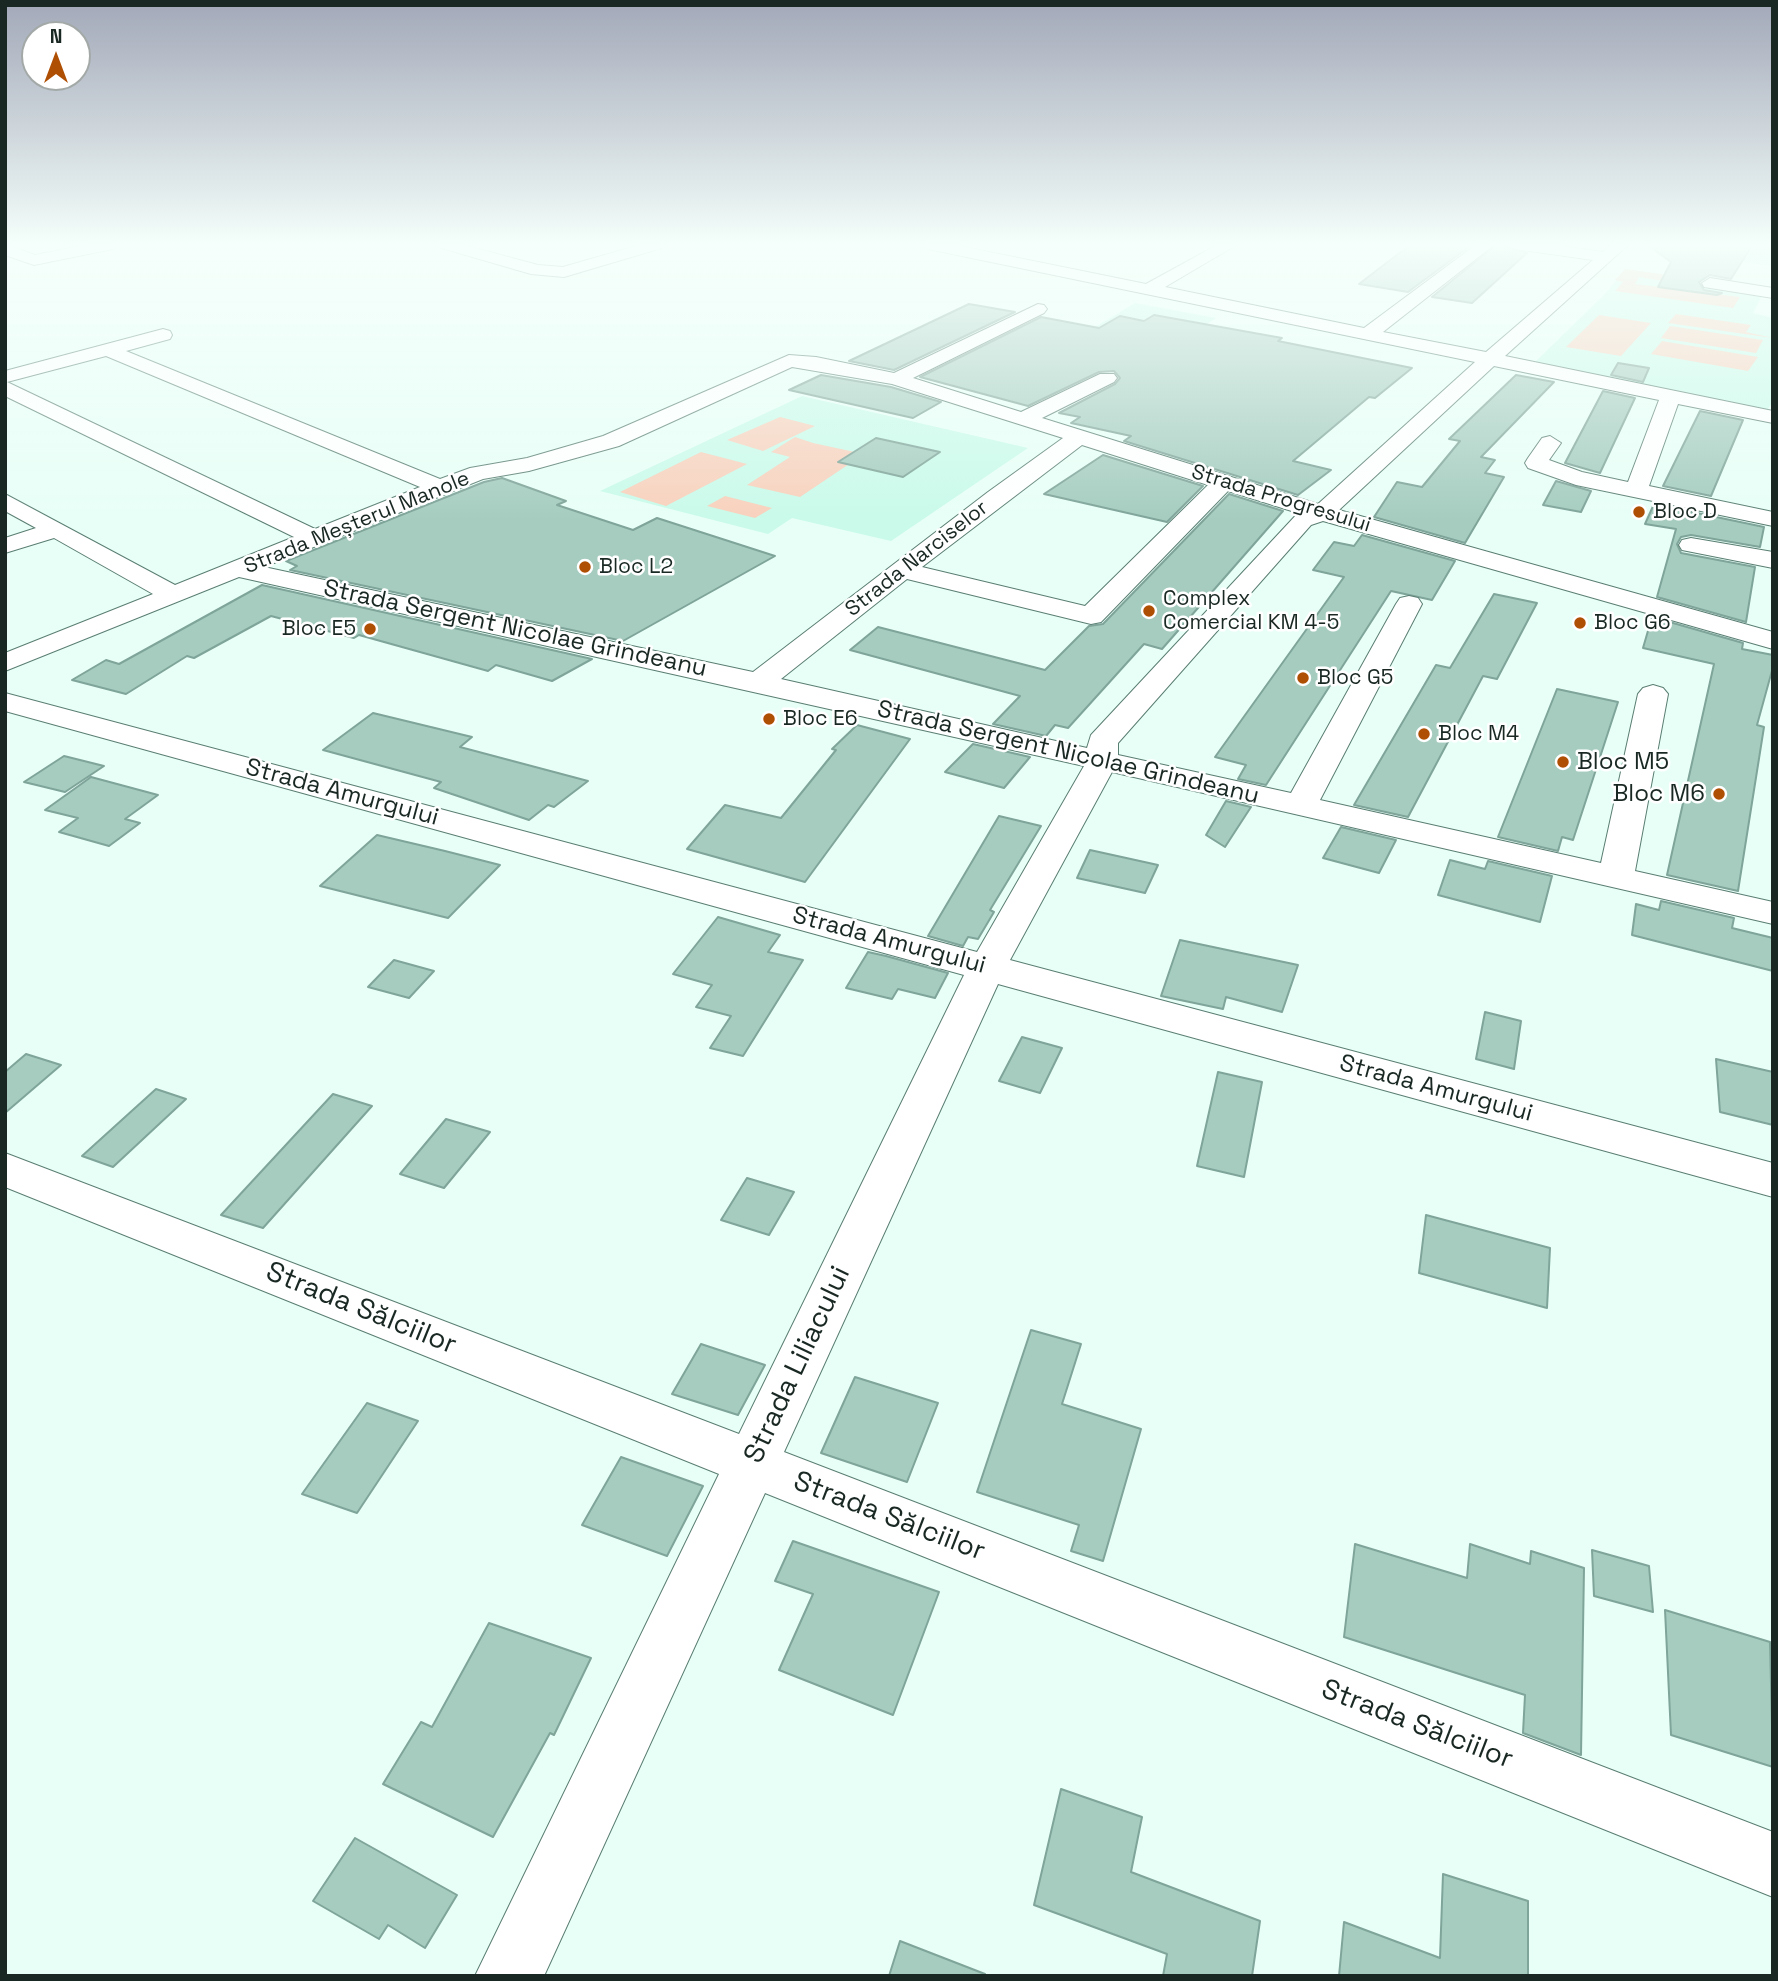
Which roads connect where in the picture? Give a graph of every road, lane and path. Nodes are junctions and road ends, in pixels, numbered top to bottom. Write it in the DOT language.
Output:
graph roads {
  1 [pos="158,336"];
  2 [pos="982,336"];
  3 [pos="1312,336"];
  4 [pos="1380,336"];
  5 [pos="1515,336"];
  6 [pos="108,350"];
  7 [pos="789,361"];
  8 [pos="1482,365"];
  9 [pos="5,377"];
  10 [pos="896,379"];
  11 [pos="1107,379"];
  12 [pos="5,388"];
  13 [pos="1671,396"];
  14 [pos="1773,417"];
  15 [pos="1021,420"];
  16 [pos="1079,438"];
  17 [pos="1549,443"];
  18 [pos="1224,482"];
  19 [pos="440,486"];
  20 [pos="1636,491"];
  21 [pos="5,500"];
  22 [pos="1322,513"];
  23 [pos="1773,519"];
  24 [pos="57,529"];
  25 [pos="315,538"];
  26 [pos="1691,545"];
  27 [pos="5,546"];
  28 [pos="1773,560"];
  29 [pos="240,570"];
  30 [pos="901,570"];
  31 [pos="174,595"];
  32 [pos="1409,604"];
  33 [pos="1773,642"];
  34 [pos="5,663"];
  35 [pos="757,683"];
  36 [pos="1653,694"];
  37 [pos="5,702"];
  38 [pos="1162,715"];
  39 [pos="1121,752"];
  40 [pos="1300,806"];
  41 [pos="1616,877"];
  42 [pos="1773,913"];
  43 [pos="987,967"];
  44 [pos="5,1169"];
  45 [pos="1773,1180"];
  46 [pos="751,1463"];
  47 [pos="1773,1865"];
  48 [pos="509,1976"];
  1 -- 6 [label="street"];
  2 -- 10 [label="street"];
  3 -- 8 [label="street"];
  4 -- 8 [label="street"];
  5 -- 8 [label="street"];
  6 -- 9 [label="street"];
  6 -- 19 [label="street"];
  7 -- 10 [label="street, Strada Progresului"];
  7 -- 19 [label="street, Strada Meșterul Manole"];
  8 -- 13 [label="street"];
  8 -- 22 [label="street"];
  10 -- 15 [label="street, Strada Progresului"];
  11 -- 15 [label="street"];
  12 -- 25 [label="street"];
  13 -- 14 [label="street"];
  13 -- 20 [label="street"];
  15 -- 16 [label="street, Strada Progresului"];
  16 -- 18 [label="street, Strada Progresului"];
  16 -- 30 [label="street, Strada Narciselor"];
  17 -- 20 [label="street"];
  18 -- 22 [label="street, Strada Progresului"];
  18 -- 30 [label="street"];
  19 -- 25 [label="street, Strada Meșterul Manole"];
  20 -- 23 [label="street"];
  21 -- 24 [label="street"];
  22 -- 33 [label="street, Strada Progresului"];
  22 -- 38 [label="street"];
  22 -- 39 [label="street, Strada Liliacului"];
  24 -- 27 [label="street"];
  24 -- 31 [label="street"];
  25 -- 29 [label="street, Strada Meșterul Manole"];
  26 -- 28 [label="street"];
  29 -- 31 [label="street, Strada Meșterul Manole"];
  29 -- 35 [label="street, Strada Sergent Nicolae Grindeanu"];
  30 -- 35 [label="street, Strada Narciselor"];
  31 -- 34 [label="street, Strada Meșterul Manole"];
  32 -- 40 [label="street"];
  35 -- 39 [label="street, Strada Sergent Nicolae Grindeanu"];
  36 -- 41 [label="street"];
  37 -- 43 [label="street, Strada Amurgului"];
  39 -- 40 [label="street, Strada Sergent Nicolae Grindeanu"];
  39 -- 43 [label="street, Strada Liliacului"];
  40 -- 41 [label="street, Strada Sergent Nicolae Grindeanu"];
  41 -- 42 [label="street, Strada Sergent Nicolae Grindeanu"];
  43 -- 45 [label="street, Strada Amurgului"];
  43 -- 46 [label="street, Strada Liliacului"];
  44 -- 46 [label="street, Strada Sălciilor"];
  46 -- 47 [label="street, Strada Sălciilor"];
  46 -- 48 [label="street, Strada Liliacului"];
}
